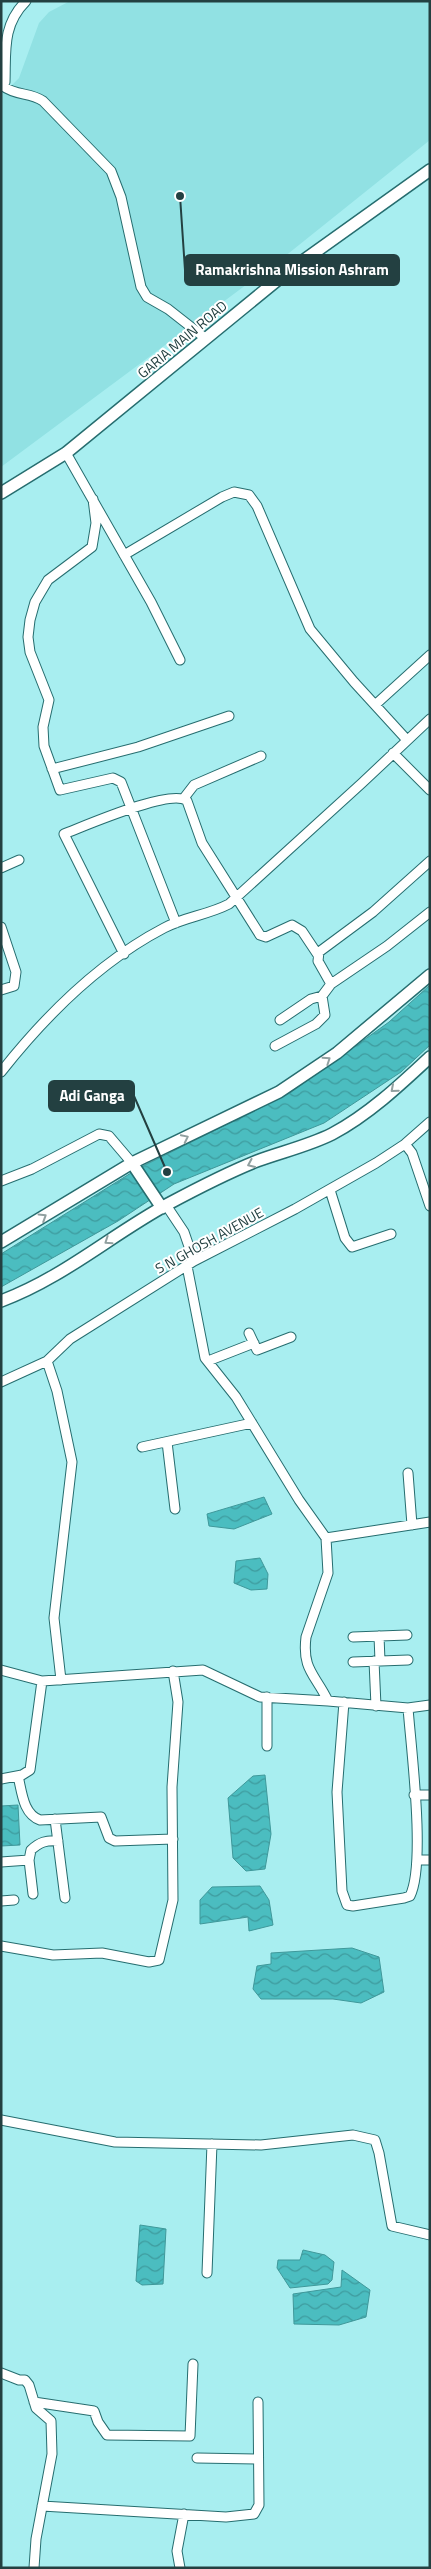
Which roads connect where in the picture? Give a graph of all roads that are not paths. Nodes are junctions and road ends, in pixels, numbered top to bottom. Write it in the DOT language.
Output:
graph roads {
  1 [pos="12,1"];
  2 [pos="23,4"];
  3 [pos="2,86"];
  4 [pos="430,170"];
  5 [pos="205,338"];
  6 [pos="66,452"];
  7 [pos="1,493"];
  8 [pos="93,499"];
  9 [pos="124,555"];
  10 [pos="430,655"];
  11 [pos="180,660"];
  12 [pos="375,705"];
  13 [pos="229,716"];
  14 [pos="428,723"];
  15 [pos="407,740"];
  16 [pos="393,753"];
  17 [pos="262,756"];
  18 [pos="52,769"];
  19 [pos="430,790"];
  20 [pos="184,798"];
  21 [pos="130,808"];
  22 [pos="19,860"];
  23 [pos="430,861"];
  24 [pos="1,868"];
  25 [pos="236,897"];
  26 [pos="430,912"];
  27 [pos="176,923"];
  28 [pos="1,927"];
  29 [pos="124,954"];
  30 [pos="318,955"];
  31 [pos="430,975"];
  32 [pos="331,984"];
  33 [pos="1,990"];
  34 [pos="322,996"];
  35 [pos="280,1020"];
  36 [pos="275,1046"];
  37 [pos="430,1057"];
  38 [pos="1,1072"];
  39 [pos="430,1122"];
  40 [pos="405,1144"];
  41 [pos="134,1167"];
  42 [pos="1,1181"];
  43 [pos="330,1190"];
  44 [pos="430,1206"];
  45 [pos="164,1207"];
  46 [pos="391,1234"];
  47 [pos="2,1239"];
  48 [pos="191,1263"];
  49 [pos="1,1302"];
  50 [pos="249,1333"];
  51 [pos="291,1337"];
  52 [pos="254,1344"];
  53 [pos="47,1361"];
  54 [pos="208,1361"];
  55 [pos="1,1382"];
  56 [pos="252,1423"];
  57 [pos="167,1442"];
  58 [pos="142,1447"];
  59 [pos="408,1474"];
  60 [pos="175,1509"];
  61 [pos="430,1522"];
  62 [pos="412,1525"];
  63 [pos="326,1538"];
  64 [pos="407,1635"];
  65 [pos="379,1636"];
  66 [pos="353,1637"];
  67 [pos="408,1660"];
  68 [pos="377,1661"];
  69 [pos="353,1662"];
  70 [pos="1,1670"];
  71 [pos="173,1671"];
  72 [pos="61,1680"];
  73 [pos="42,1681"];
  74 [pos="266,1697"];
  75 [pos="328,1701"];
  76 [pos="344,1702"];
  77 [pos="430,1705"];
  78 [pos="376,1706"];
  79 [pos="408,1708"];
  80 [pos="267,1746"];
  81 [pos="18,1776"];
  82 [pos="1,1779"];
  83 [pos="414,1795"];
  84 [pos="430,1795"];
  85 [pos="55,1819"];
  86 [pos="173,1839"];
  87 [pos="58,1841"];
  88 [pos="30,1860"];
  89 [pos="417,1860"];
  90 [pos="430,1860"];
  91 [pos="1,1862"];
  92 [pos="33,1894"];
  93 [pos="65,1898"];
  94 [pos="14,1900"];
  95 [pos="1,1901"];
  96 [pos="1,1946"];
  97 [pos="1,2120"];
  98 [pos="212,2144"];
  99 [pos="430,2235"];
  100 [pos="207,2272"];
  101 [pos="193,2364"];
  102 [pos="1,2373"];
  103 [pos="34,2402"];
  104 [pos="258,2402"];
  105 [pos="197,2458"];
  106 [pos="258,2459"];
  107 [pos="42,2506"];
  108 [pos="184,2514"];
  109 [pos="34,2568"];
  110 [pos="180,2568"];
  1 -- 2 [label="street"];
  2 -- 3 [label="street"];
  3 -- 5 [label="street"];
  4 -- 5 [label="main road, GARIA MAIN ROAD"];
  5 -- 6 [label="main road, GARIA MAIN ROAD"];
  6 -- 7 [label="main road, GARIA MAIN ROAD"];
  6 -- 8 [label="street"];
  8 -- 9 [label="street"];
  8 -- 18 [label="street"];
  9 -- 11 [label="street"];
  9 -- 12 [label="street"];
  10 -- 12 [label="street"];
  12 -- 15 [label="street"];
  13 -- 18 [label="street"];
  14 -- 15 [label="street"];
  15 -- 16 [label="street"];
  16 -- 19 [label="street"];
  16 -- 25 [label="street"];
  17 -- 20 [label="street"];
  18 -- 21 [label="street"];
  20 -- 21 [label="street"];
  20 -- 25 [label="street"];
  21 -- 27 [label="street"];
  21 -- 29 [label="street"];
  22 -- 24 [label="street"];
  23 -- 30 [label="street"];
  25 -- 27 [label="street"];
  25 -- 30 [label="street"];
  26 -- 32 [label="street"];
  27 -- 29 [label="street"];
  28 -- 33 [label="street"];
  29 -- 38 [label="street"];
  30 -- 32 [label="street"];
  41 -- 31 [label="main road, one-way"];
  32 -- 34 [label="street"];
  34 -- 35 [label="street"];
  34 -- 36 [label="street"];
  37 -- 45 [label="main road, one-way"];
  39 -- 40 [label="street, S N GHOSH AVENUE"];
  40 -- 43 [label="street, S N GHOSH AVENUE"];
  40 -- 44 [label="street"];
  41 -- 42 [label="street"];
  41 -- 45 [label="main road"];
  47 -- 41 [label="main road, one-way"];
  43 -- 46 [label="street"];
  43 -- 48 [label="street, S N GHOSH AVENUE"];
  45 -- 48 [label="street"];
  45 -- 49 [label="main road, one-way"];
  48 -- 53 [label="street, S N GHOSH AVENUE"];
  48 -- 54 [label="street"];
  50 -- 52 [label="street"];
  51 -- 52 [label="street"];
  52 -- 54 [label="street"];
  53 -- 55 [label="street, S N GHOSH AVENUE"];
  53 -- 72 [label="street"];
  54 -- 56 [label="street"];
  56 -- 57 [label="street"];
  56 -- 63 [label="street"];
  57 -- 58 [label="street"];
  57 -- 60 [label="street"];
  59 -- 62 [label="street"];
  61 -- 62 [label="street"];
  62 -- 63 [label="street"];
  63 -- 75 [label="street"];
  64 -- 65 [label="street"];
  65 -- 66 [label="street"];
  65 -- 68 [label="street"];
  67 -- 68 [label="street"];
  68 -- 69 [label="street"];
  68 -- 78 [label="street"];
  70 -- 73 [label="street"];
  71 -- 72 [label="street"];
  71 -- 74 [label="street"];
  71 -- 86 [label="street"];
  72 -- 73 [label="street"];
  73 -- 81 [label="street"];
  74 -- 75 [label="street"];
  74 -- 80 [label="street"];
  75 -- 76 [label="street"];
  76 -- 78 [label="street"];
  76 -- 89 [label="street"];
  77 -- 79 [label="street"];
  78 -- 79 [label="street"];
  79 -- 83 [label="street"];
  81 -- 82 [label="street"];
  81 -- 85 [label="street"];
  83 -- 84 [label="street"];
  83 -- 89 [label="street"];
  85 -- 86 [label="street"];
  85 -- 87 [label="street"];
  86 -- 96 [label="street"];
  87 -- 88 [label="street"];
  87 -- 93 [label="street"];
  88 -- 91 [label="street"];
  88 -- 92 [label="street"];
  89 -- 90 [label="street"];
  94 -- 95 [label="street"];
  97 -- 98 [label="street"];
  98 -- 99 [label="street"];
  98 -- 100 [label="street"];
  101 -- 103 [label="street"];
  102 -- 103 [label="street"];
  103 -- 107 [label="street"];
  104 -- 106 [label="street"];
  105 -- 106 [label="street"];
  106 -- 108 [label="street"];
  107 -- 108 [label="street"];
  107 -- 109 [label="street"];
  108 -- 110 [label="street"];
}
